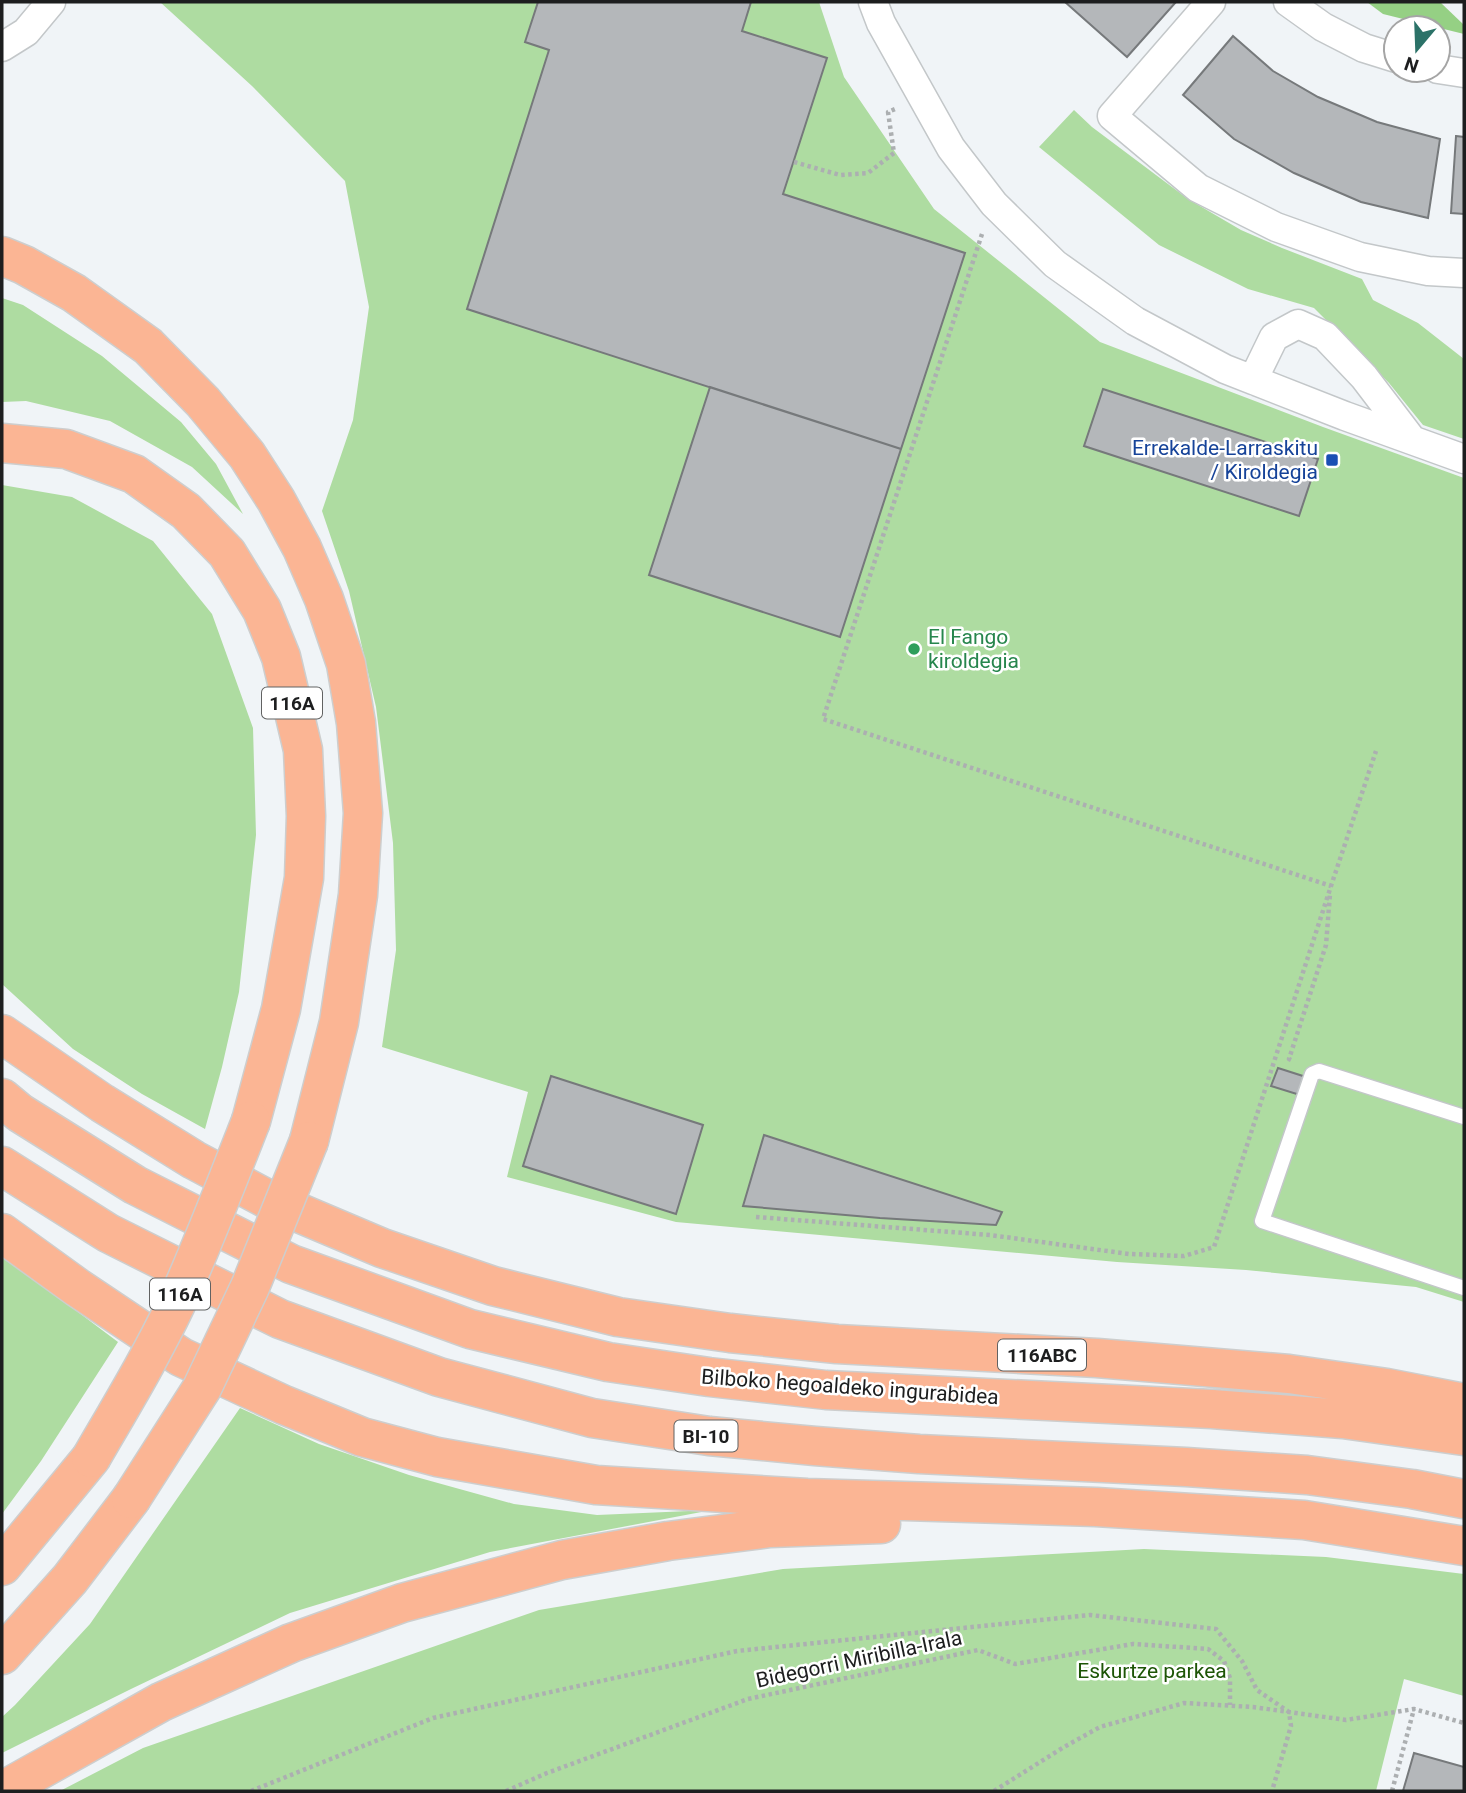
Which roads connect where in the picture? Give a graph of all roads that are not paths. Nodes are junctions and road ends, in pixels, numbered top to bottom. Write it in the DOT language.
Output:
graph roads {
  1 [pos="51,2"];
  2 [pos="873,2"];
  3 [pos="1211,2"];
  4 [pos="1288,2"];
  5 [pos="2,47"];
  6 [pos="1382,54"];
  7 [pos="2,256"];
  8 [pos="1464,273"];
  9 [pos="1253,380"];
  10 [pos="1412,440"];
  11 [pos="2,443"];
  12 [pos="1464,459"];
  13 [pos="3,1034"];
  14 [pos="2,1098"];
  15 [pos="1464,1117"];
  16 [pos="2,1166"];
  17 [pos="2,1233"];
  18 [pos="1464,1288"];
  19 [pos="1464,1402"];
  20 [pos="1464,1436"];
  21 [pos="1464,1499"];
  22 [pos="1096,1507"];
  23 [pos="1464,1546"];
  24 [pos="2,1566"];
  25 [pos="2,1655"];
  26 [pos="2,1791"];
  1 -- 5 [label="street"];
  2 -- 9 [label="street"];
  3 -- 8 [label="street"];
  4 -- 6 [label="street"];
  7 -- 25 [label="highway, bridge"];
  9 -- 10 [label="street"];
  9 -- 10 [label="street"];
  10 -- 12 [label="street"];
  11 -- 24 [label="highway, 116A, bridge"];
  13 -- 19 [label="highway, 116ABC"];
  14 -- 20 [label="highway, Bilboko hegoaldeko ingurabidea"];
  15 -- 18 [label="lane"];
  16 -- 21 [label="highway, BI-10"];
  17 -- 22 [label="highway"];
  22 -- 23 [label="highway"];
  22 -- 26 [label="highway"];
}
